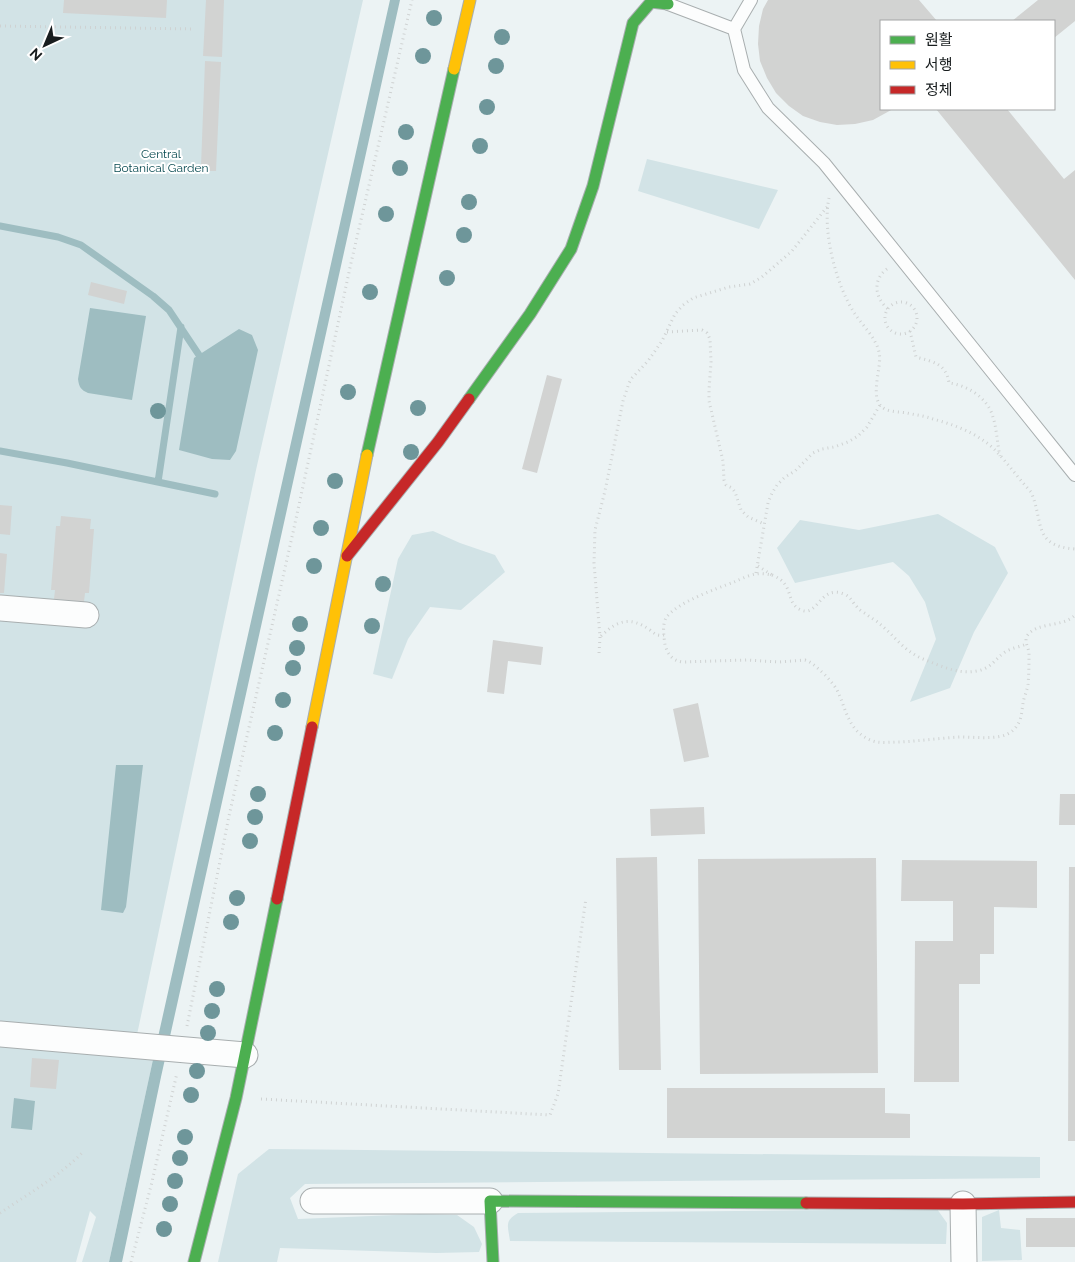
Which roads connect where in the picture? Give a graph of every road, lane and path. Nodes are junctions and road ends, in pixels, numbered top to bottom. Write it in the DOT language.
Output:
graph roads {
  1 [pos="412,0"];
  2 [pos="470,0"];
  3 [pos="751,0"];
  4 [pos="668,4"];
  5 [pos="0,26"];
  6 [pos="195,29"];
  7 [pos="734,29"];
  8 [pos="836,178"];
  9 [pos="827,207"];
  10 [pos="892,266"];
  11 [pos="888,309"];
  12 [pos="910,331"];
  13 [pos="666,332"];
  14 [pos="880,404"];
  15 [pos="1000,456"];
  16 [pos="1075,474"];
  17 [pos="764,524"];
  18 [pos="1075,549"];
  19 [pos="347,556"];
  20 [pos="758,566"];
  21 [pos="756,574"];
  22 [pos="772,575"];
  23 [pos="0,608"];
  24 [pos="86,615"];
  25 [pos="1075,615"];
  26 [pos="664,635"];
  27 [pos="600,637"];
  28 [pos="1026,644"];
  29 [pos="599,653"];
  30 [pos="586,898"];
  31 [pos="0,1034"];
  32 [pos="174,1043"];
  33 [pos="245,1055"];
  34 [pos="236,1098"];
  35 [pos="82,1153"];
  36 [pos="313,1201"];
  37 [pos="490,1201"];
  38 [pos="1075,1202"];
  39 [pos="963,1204"];
  40 [pos="0,1213"];
  41 [pos="131,1262"];
  42 [pos="194,1262"];
  43 [pos="493,1262"];
  44 [pos="964,1262"];
  1 -- 32 [label="path"];
  2 -- 19 [label="street"];
  3 -- 7 [label="lane"];
  4 -- 7 [label="lane"];
  4 -- 19 [label="street"];
  5 -- 6 [label="path"];
  7 -- 8 [label="lane"];
  8 -- 9 [label="path"];
  8 -- 16 [label="lane"];
  9 -- 13 [label="path"];
  9 -- 14 [label="path"];
  10 -- 11 [label="path"];
  11 -- 12 [label="path"];
  11 -- 12 [label="path"];
  12 -- 15 [label="path"];
  13 -- 17 [label="path"];
  13 -- 27 [label="path"];
  14 -- 15 [label="path"];
  14 -- 17 [label="path"];
  15 -- 18 [label="path"];
  17 -- 20 [label="path"];
  19 -- 33 [label="street"];
  20 -- 21 [label="path"];
  20 -- 22 [label="path"];
  21 -- 22 [label="path"];
  21 -- 26 [label="path"];
  22 -- 28 [label="path"];
  23 -- 24 [label="street"];
  25 -- 28 [label="path"];
  26 -- 27 [label="path"];
  26 -- 28 [label="path"];
  27 -- 29 [label="path"];
  30 -- 34 [label="path"];
  31 -- 32 [label="street"];
  32 -- 33 [label="street"];
  32 -- 41 [label="path"];
  33 -- 34 [label="street"];
  34 -- 42 [label="street"];
  35 -- 40 [label="path"];
  36 -- 37 [label="street"];
  37 -- 39 [label="street"];
  37 -- 43 [label="street"];
  38 -- 39 [label="street"];
  39 -- 44 [label="street"];
}
